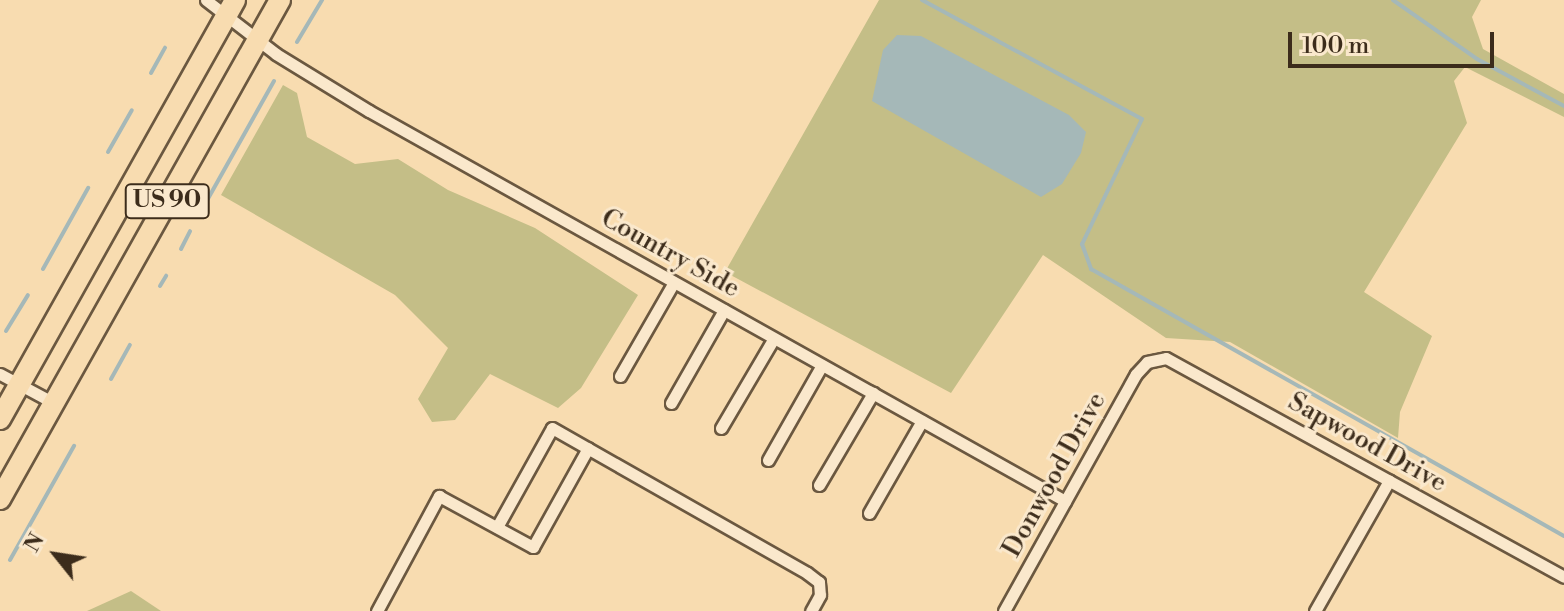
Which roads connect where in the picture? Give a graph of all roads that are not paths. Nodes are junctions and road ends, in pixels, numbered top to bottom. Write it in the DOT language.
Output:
graph roads {
  1 [pos="206,0"];
  2 [pos="280,0"];
  3 [pos="231,7"];
  4 [pos="258,39"];
  5 [pos="674,282"];
  6 [pos="724,310"];
  7 [pos="774,338"];
  8 [pos="1147,362"];
  9 [pos="822,365"];
  10 [pos="0,374"];
  11 [pos="620,376"];
  12 [pos="20,385"];
  13 [pos="873,393"];
  14 [pos="54,403"];
  15 [pos="671,403"];
  16 [pos="0,419"];
  17 [pos="922,421"];
  18 [pos="721,428"];
  19 [pos="588,448"];
  20 [pos="768,460"];
  21 [pos="1389,481"];
  22 [pos="819,485"];
  23 [pos="0,499"];
  24 [pos="1065,501"];
  25 [pos="869,513"];
  26 [pos="497,527"];
  27 [pos="1564,577"];
  28 [pos="377,611"];
  29 [pos="811,611"];
  30 [pos="1004,611"];
  31 [pos="1315,611"];
  1 -- 3 [label="street, Country Side"];
  2 -- 4 [label="highway, US 90"];
  3 -- 4 [label="street, Country Side"];
  3 -- 12 [label="highway, US 90"];
  4 -- 5 [label="street, Country Side"];
  4 -- 14 [label="highway, US 90"];
  5 -- 6 [label="street, Country Side"];
  5 -- 11 [label="street"];
  6 -- 7 [label="street, Country Side"];
  6 -- 15 [label="street"];
  7 -- 9 [label="street, Country Side"];
  7 -- 18 [label="street"];
  8 -- 21 [label="street, Sapwood Drive"];
  8 -- 24 [label="street, Donwood Drive"];
  9 -- 13 [label="street, Country Side"];
  9 -- 20 [label="street"];
  10 -- 12 [label="street"];
  12 -- 14 [label="street"];
  12 -- 16 [label="highway, US 90"];
  13 -- 17 [label="street, Country Side"];
  13 -- 22 [label="street"];
  14 -- 23 [label="highway, US 90"];
  17 -- 24 [label="street, Country Side"];
  17 -- 25 [label="street"];
  19 -- 26 [label="street"];
  19 -- 26 [label="street"];
  19 -- 29 [label="street"];
  21 -- 27 [label="street, Sapwood Drive"];
  21 -- 31 [label="street"];
  24 -- 30 [label="street, Donwood Drive"];
  26 -- 28 [label="street"];
}
